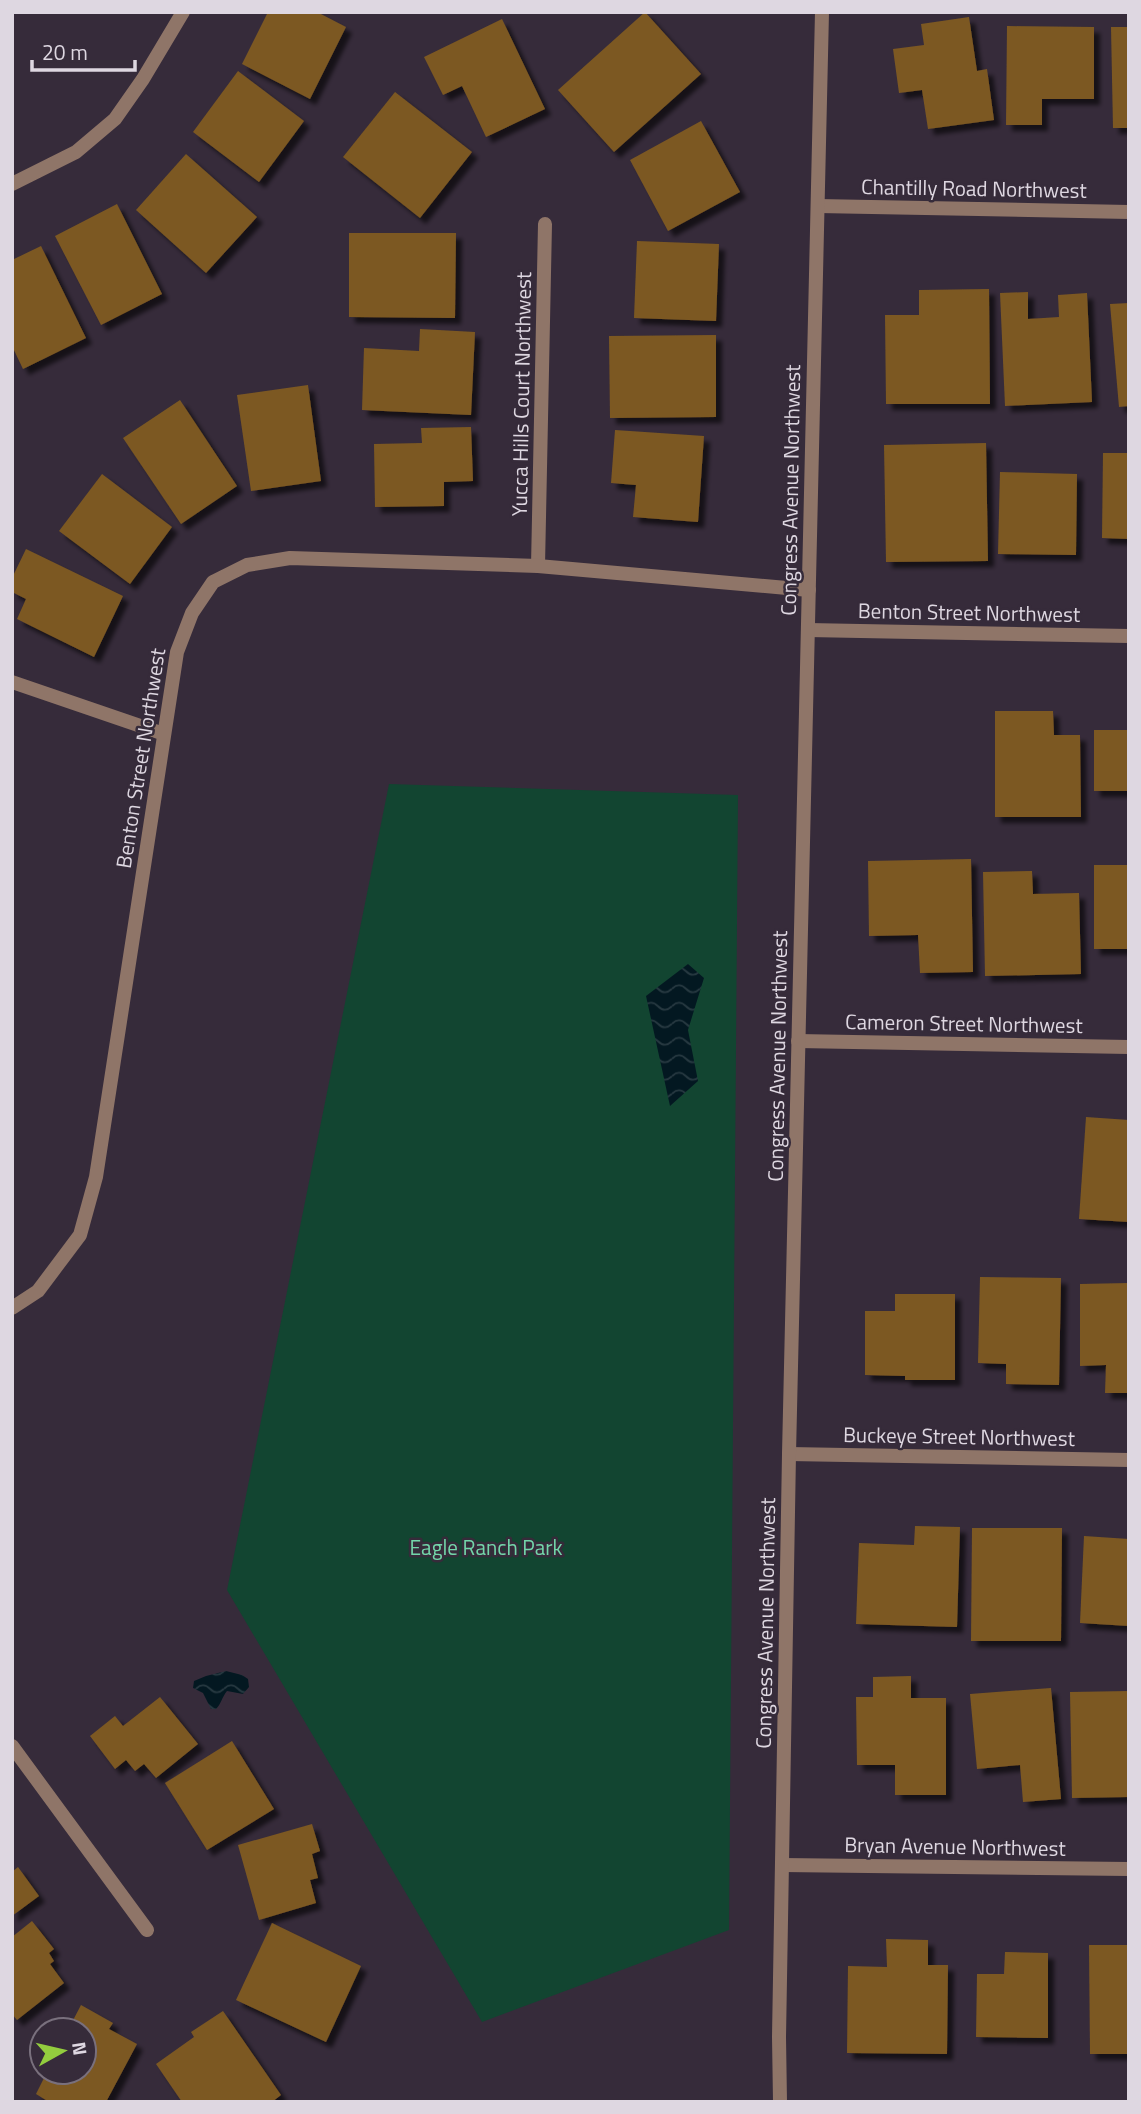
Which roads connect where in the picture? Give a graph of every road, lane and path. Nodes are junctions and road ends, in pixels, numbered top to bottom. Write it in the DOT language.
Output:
graph roads {
  1 [pos="183,12"];
  2 [pos="822,12"];
  3 [pos="12,184"];
  4 [pos="818,206"];
  5 [pos="1129,212"];
  6 [pos="545,224"];
  7 [pos="538,566"];
  8 [pos="809,590"];
  9 [pos="808,629"];
  10 [pos="1129,636"];
  11 [pos="12,682"];
  12 [pos="164,734"];
  13 [pos="798,1041"];
  14 [pos="1129,1047"];
  15 [pos="12,1308"];
  16 [pos="789,1454"];
  17 [pos="1129,1460"];
  18 [pos="12,1746"];
  19 [pos="782,1865"];
  20 [pos="1129,1869"];
  21 [pos="147,1930"];
  22 [pos="780,2102"];
  1 -- 3 [label="street"];
  2 -- 4 [label="street, Congress Avenue Northwest"];
  4 -- 5 [label="street, Chantilly Road Northwest"];
  4 -- 8 [label="street, Congress Avenue Northwest"];
  6 -- 7 [label="street, Yucca Hills Court Northwest"];
  7 -- 8 [label="street, Benton Street Northwest"];
  7 -- 12 [label="street, Benton Street Northwest"];
  8 -- 9 [label="street, Congress Avenue Northwest"];
  9 -- 10 [label="street, Benton Street Northwest"];
  9 -- 13 [label="street, Congress Avenue Northwest"];
  11 -- 12 [label="street"];
  12 -- 15 [label="street, Benton Street Northwest"];
  13 -- 14 [label="street, Cameron Street Northwest"];
  13 -- 16 [label="street, Congress Avenue Northwest"];
  16 -- 17 [label="street, Buckeye Street Northwest"];
  16 -- 19 [label="street, Congress Avenue Northwest"];
  18 -- 21 [label="street"];
  19 -- 20 [label="street, Bryan Avenue Northwest"];
  19 -- 22 [label="street, Congress Avenue Northwest"];
}
